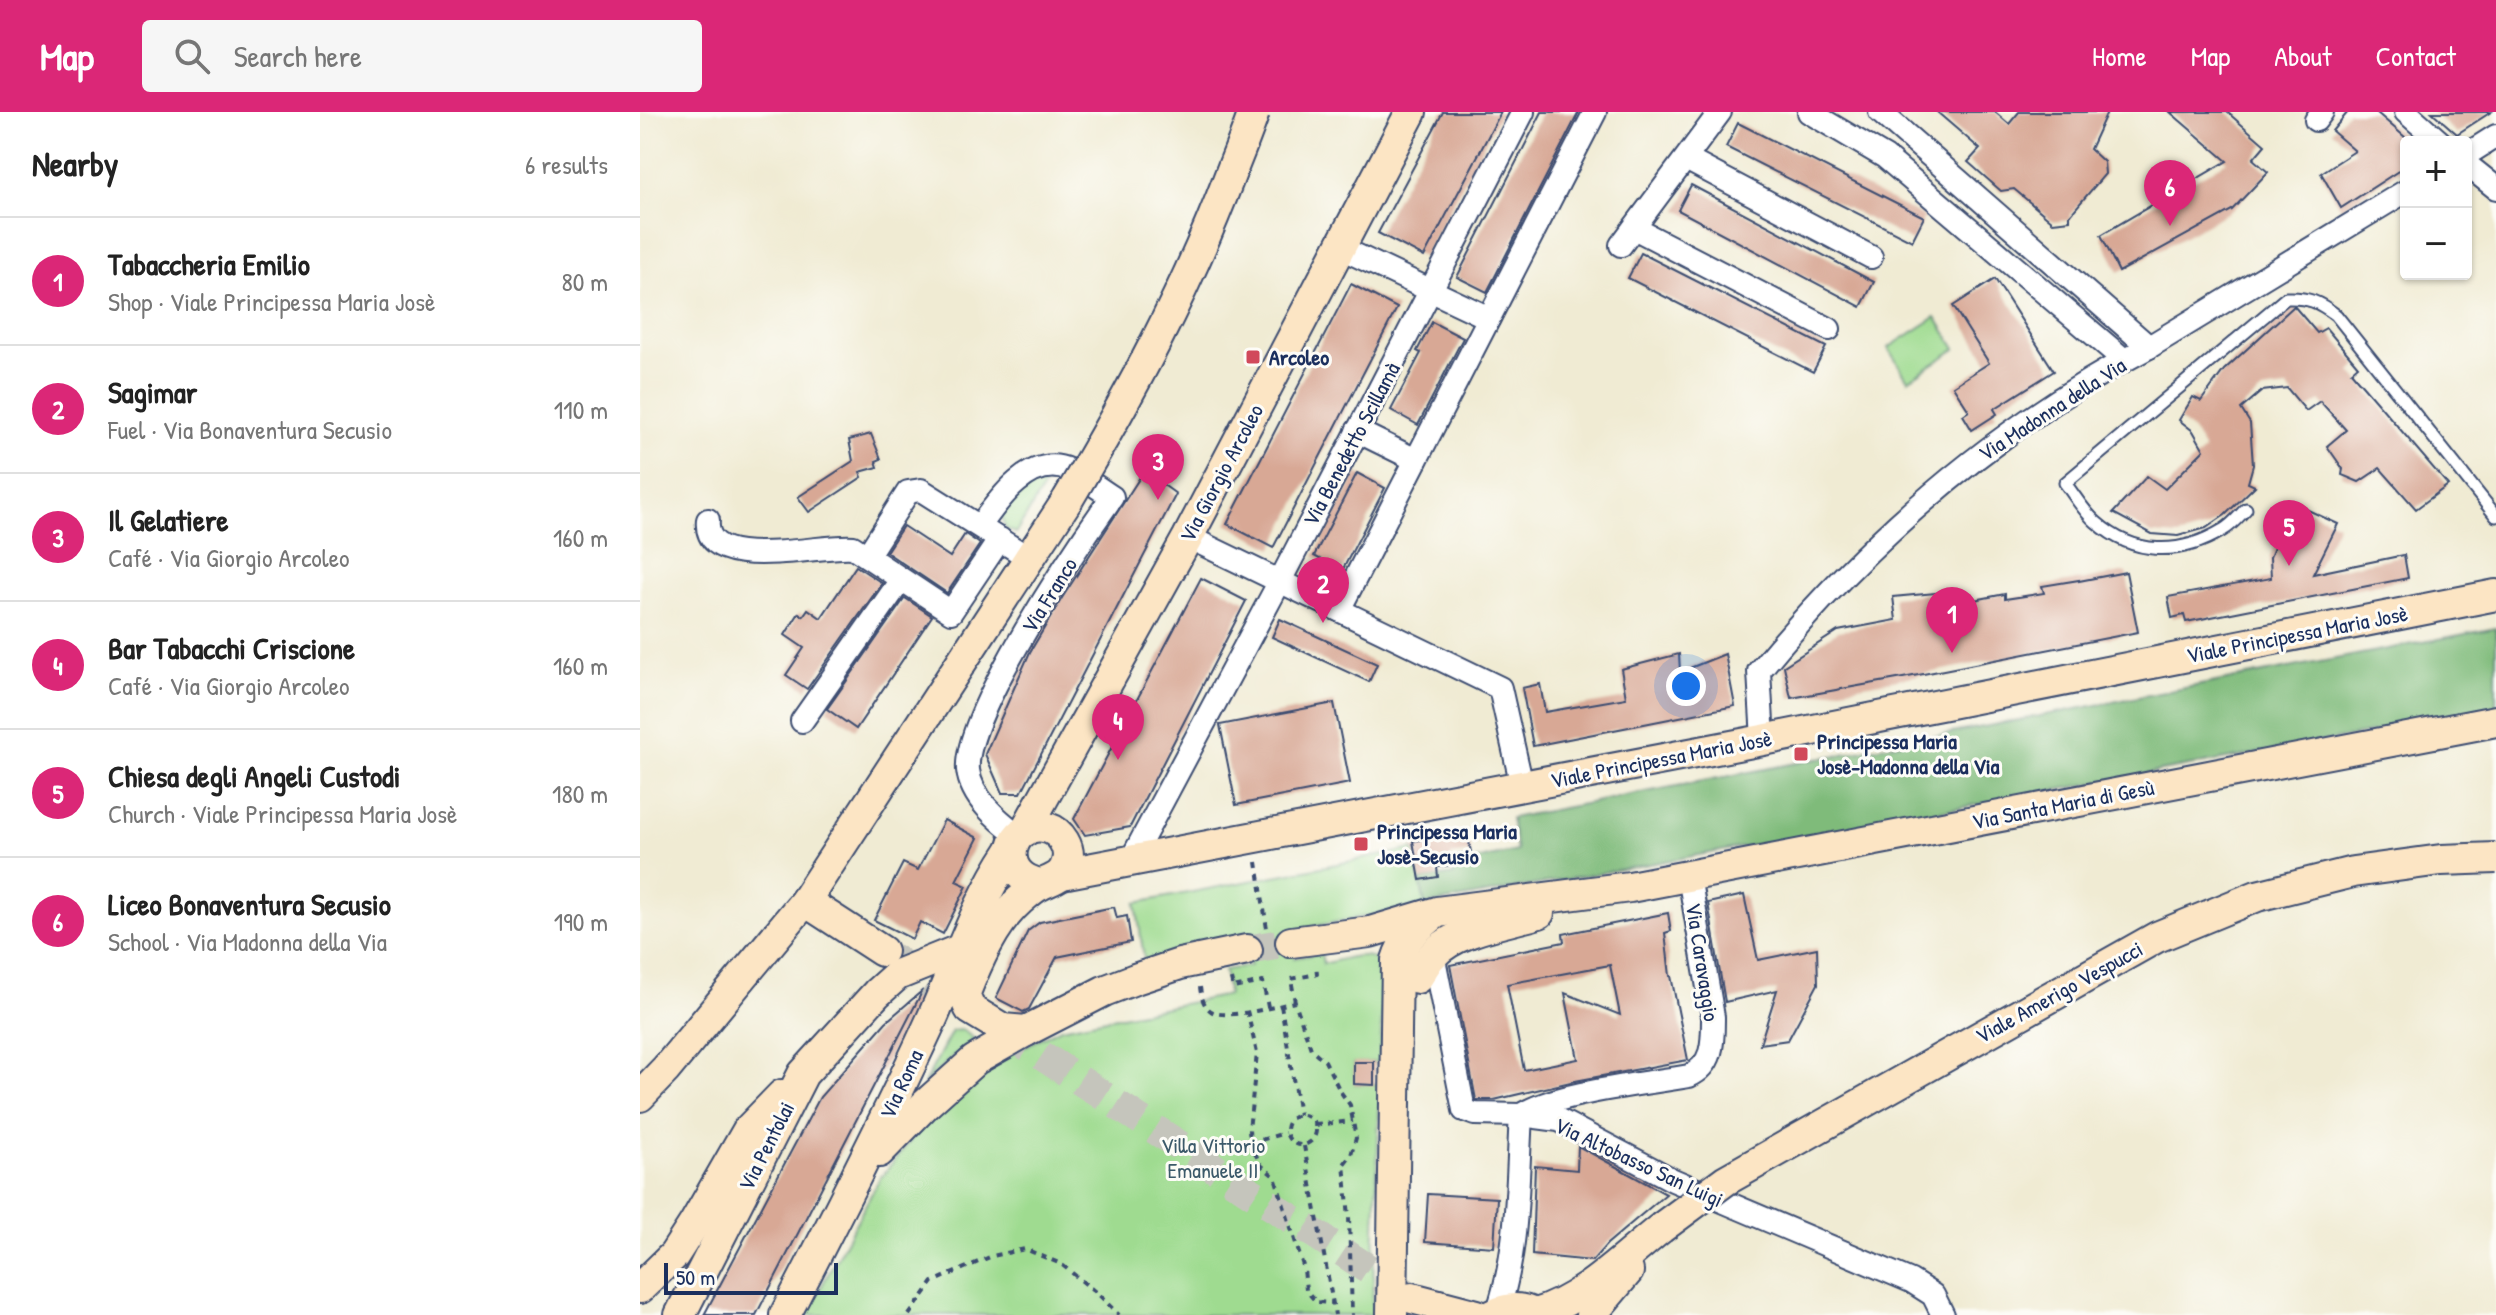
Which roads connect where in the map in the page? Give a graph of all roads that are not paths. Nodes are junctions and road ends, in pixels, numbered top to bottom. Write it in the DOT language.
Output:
graph roads {
  1 [pos="1254,112"];
  2 [pos="1411,112"];
  3 [pos="1523,112"];
  4 [pos="1595,112"];
  5 [pos="1720,112"];
  6 [pos="1809,112"];
  7 [pos="1880,112"];
  8 [pos="2406,112"];
  9 [pos="2433,136"];
  10 [pos="2496,136"];
  11 [pos="2472,151"];
  12 [pos="1686,159"];
  13 [pos="2472,169"];
  14 [pos="2496,188"];
  15 [pos="2400,195"];
  16 [pos="1341,248"];
  17 [pos="1871,257"];
  18 [pos="1432,291"];
  19 [pos="1489,318"];
  20 [pos="1829,329"];
  21 [pos="2149,347"];
  22 [pos="2124,360"];
  23 [pos="1357,431"];
  24 [pos="1416,460"];
  25 [pos="2246,509"];
  26 [pos="2496,516"];
  27 [pos="708,520"];
  28 [pos="980,526"];
  29 [pos="1188,537"];
  30 [pos="1000,539"];
  31 [pos="867,556"];
  32 [pos="1029,558"];
  33 [pos="901,580"];
  34 [pos="1280,581"];
  35 [pos="2496,595"];
  36 [pos="1339,610"];
  37 [pos="802,721"];
  38 [pos="2496,721"];
  39 [pos="1763,740"];
  40 [pos="1522,786"];
  41 [pos="1018,839"];
  42 [pos="2496,858"];
  43 [pos="1131,860"];
  44 [pos="1689,876"];
  45 [pos="1051,879"];
  46 [pos="1630,887"];
  47 [pos="805,901"];
  48 [pos="1437,912"];
  49 [pos="1370,932"];
  50 [pos="1401,946"];
  51 [pos="959,950"];
  52 [pos="882,951"];
  53 [pos="1425,966"];
  54 [pos="877,993"];
  55 [pos="952,999"];
  56 [pos="1026,1031"];
  57 [pos="803,1074"];
  58 [pos="640,1096"];
  59 [pos="1521,1115"];
  60 [pos="861,1170"];
  61 [pos="1396,1174"];
  62 [pos="1513,1239"];
  63 [pos="640,1288"];
  64 [pos="1596,1299"];
  65 [pos="1533,1313"];
  66 [pos="1489,1314"];
  67 [pos="680,1315"];
  68 [pos="785,1315"];
  69 [pos="1392,1315"];
  70 [pos="1432,1315"];
  71 [pos="1943,1315"];
  1 -- 32 [label="main road, bridge"];
  2 -- 16 [label="main road, Via Giorgio Arcoleo"];
  3 -- 18 [label="street, Via Benedetto Scillamà"];
  4 -- 19 [label="street"];
  5 -- 12 [label="street"];
  6 -- 22 [label="street"];
  7 -- 21 [label="street"];
  8 -- 9 [label="street"];
  10 -- 11 [label="street"];
  12 -- 17 [label="street"];
  12 -- 20 [label="street"];
  13 -- 14 [label="street"];
  15 -- 21 [label="street, Via Madonna della Via"];
  16 -- 18 [label="street"];
  16 -- 29 [label="main road, Via Giorgio Arcoleo"];
  18 -- 19 [label="street"];
  18 -- 23 [label="street, Via Benedetto Scillamà"];
  19 -- 24 [label="street"];
  21 -- 22 [label="street, Via Madonna della Via"];
  22 -- 39 [label="street, Via Madonna della Via"];
  23 -- 24 [label="street"];
  23 -- 34 [label="street, Via Benedetto Scillamà"];
  24 -- 36 [label="street"];
  25 -- 26 [label="lane"];
  27 -- 31 [label="street"];
  28 -- 30 [label="street"];
  28 -- 31 [label="street"];
  28 -- 41 [label="street, Via Franco"];
  29 -- 34 [label="street"];
  29 -- 41 [label="main road, Via Giorgio Arcoleo"];
  30 -- 32 [label="street"];
  30 -- 33 [label="street"];
  31 -- 33 [label="street"];
  32 -- 47 [label="main road"];
  33 -- 37 [label="street"];
  34 -- 36 [label="street"];
  34 -- 43 [label="street, Via Benedetto Scillamà"];
  35 -- 39 [label="main road, Viale Principessa Maria Josè"];
  36 -- 40 [label="street"];
  38 -- 44 [label="main road, Via Santa Maria di Gesù"];
  39 -- 40 [label="main road, Viale Principessa Maria Josè"];
  40 -- 43 [label="main road, Viale Principessa Maria Josè"];
  41 -- 45 [label="main road"];
  41 -- 45 [label="main road"];
  41 -- 51 [label="main road, Via Roma"];
  42 -- 64 [label="main road, Viale Amerigo Vespucci, bridge"];
  43 -- 45 [label="main road, Viale Principessa Maria Josè"];
  44 -- 46 [label="main road, Via Santa Maria di Gesù"];
  44 -- 59 [label="street, Via Caravaggio"];
  45 -- 55 [label="main road"];
  46 -- 48 [label="main road"];
  46 -- 53 [label="main road"];
  47 -- 52 [label="main road"];
  47 -- 58 [label="main road"];
  48 -- 49 [label="main road"];
  48 -- 50 [label="main road"];
  49 -- 50 [label="main road"];
  49 -- 56 [label="main road"];
  50 -- 53 [label="main road"];
  50 -- 61 [label="main road"];
  51 -- 54 [label="main road, Via Pentolai"];
  51 -- 55 [label="main road, Via Roma"];
  53 -- 59 [label="street, Via Altobasso San Luigi"];
  53 -- 61 [label="main road"];
  54 -- 55 [label="main road"];
  54 -- 57 [label="main road, Via Pentolai"];
  55 -- 56 [label="main road"];
  55 -- 60 [label="main road, Via Roma"];
  56 -- 60 [label="main road"];
  57 -- 63 [label="main road"];
  57 -- 67 [label="main road, Via Pentolai"];
  59 -- 62 [label="street"];
  59 -- 71 [label="street, Via Altobasso San Luigi"];
  60 -- 68 [label="main road, Via Roma"];
  61 -- 69 [label="main road"];
  62 -- 65 [label="street"];
  62 -- 66 [label="street"];
  64 -- 65 [label="main road, Viale Amerigo Vespucci"];
  65 -- 66 [label="main road, Viale Amerigo Vespucci"];
  66 -- 70 [label="main road"];
}
